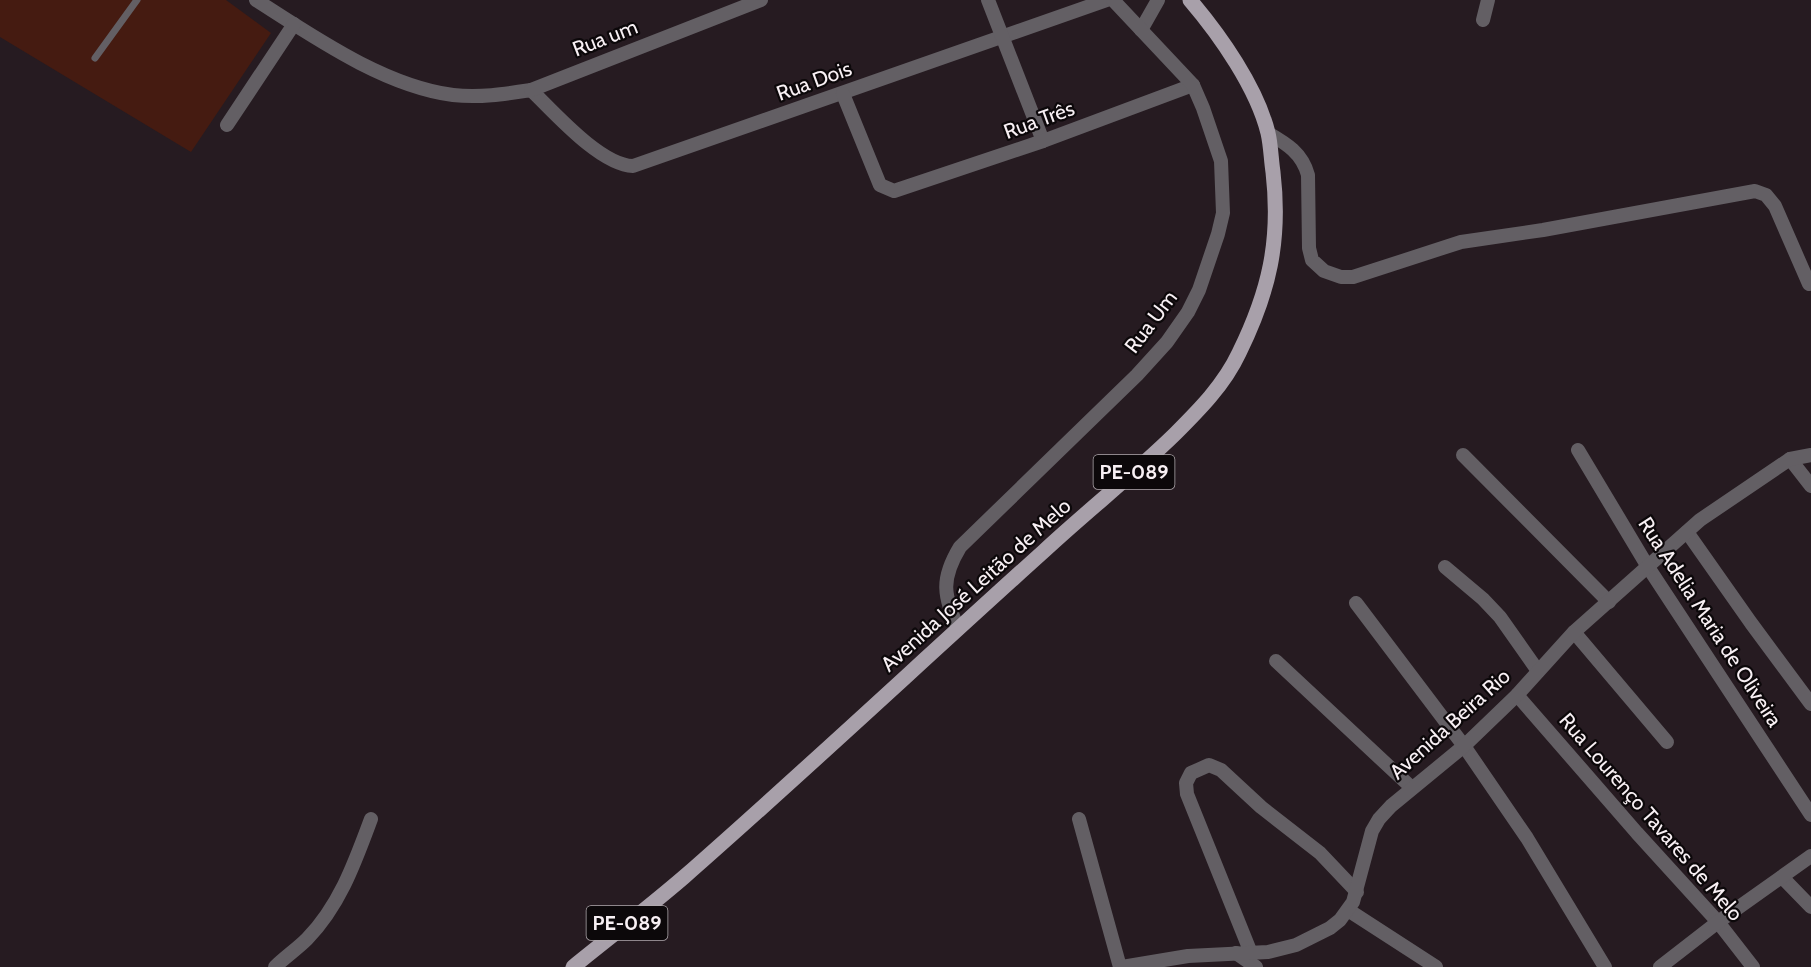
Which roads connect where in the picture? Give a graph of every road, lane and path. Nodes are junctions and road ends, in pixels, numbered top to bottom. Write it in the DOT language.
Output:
graph roads {
  1 [pos="136,0"];
  2 [pos="256,0"];
  3 [pos="761,0"];
  4 [pos="988,0"];
  5 [pos="1107,0"];
  6 [pos="1113,0"];
  7 [pos="1158,0"];
  8 [pos="1190,0"];
  9 [pos="1488,0"];
  10 [pos="1483,20"];
  11 [pos="294,24"];
  12 [pos="1141,30"];
  13 [pos="1002,36"];
  14 [pos="95,58"];
  15 [pos="1192,85"];
  16 [pos="531,90"];
  17 [pos="843,94"];
  18 [pos="227,125"];
  19 [pos="1268,133"];
  20 [pos="1043,141"];
  21 [pos="1809,284"];
  22 [pos="1578,450"];
  23 [pos="1464,455"];
  24 [pos="1811,455"];
  25 [pos="1790,459"];
  26 [pos="1811,486"];
  27 [pos="1687,532"];
  28 [pos="1445,567"];
  29 [pos="1648,567"];
  30 [pos="1609,602"];
  31 [pos="1356,603"];
  32 [pos="958,629"];
  33 [pos="1574,632"];
  34 [pos="1276,661"];
  35 [pos="1538,671"];
  36 [pos="1517,695"];
  37 [pos="1811,704"];
  38 [pos="1667,742"];
  39 [pos="1464,746"];
  40 [pos="1412,788"];
  41 [pos="1811,815"];
  42 [pos="371,819"];
  43 [pos="1079,819"];
  44 [pos="1811,856"];
  45 [pos="1782,877"];
  46 [pos="1356,892"];
  47 [pos="1811,907"];
  48 [pos="1348,910"];
  49 [pos="1718,922"];
  50 [pos="1243,953"];
  51 [pos="275,967"];
  52 [pos="573,967"];
  53 [pos="1121,967"];
  54 [pos="1256,967"];
  55 [pos="1436,967"];
  56 [pos="1605,967"];
  57 [pos="1660,967"];
  58 [pos="1753,967"];
  1 -- 14 [label="lane"];
  2 -- 11 [label="street, Rua um"];
  3 -- 16 [label="street, Rua um"];
  4 -- 13 [label="street"];
  5 -- 13 [label="street, Rua Dois"];
  6 -- 12 [label="street, Rua Um"];
  7 -- 12 [label="street"];
  8 -- 19 [label="main road, Avenida José Leitão de Melo / PE-089"];
  9 -- 10 [label="street"];
  11 -- 16 [label="street, Rua um"];
  11 -- 18 [label="street"];
  12 -- 15 [label="street, Rua Um"];
  13 -- 17 [label="street, Rua Dois"];
  13 -- 20 [label="street"];
  15 -- 20 [label="street, Rua Três"];
  15 -- 32 [label="street, Rua Um"];
  16 -- 17 [label="street, Rua Dois"];
  17 -- 20 [label="street, Rua Três"];
  19 -- 21 [label="street"];
  19 -- 32 [label="main road, Avenida José Leitão de Melo / PE-089"];
  22 -- 29 [label="street, Rua Adelia Maria de Oliveira"];
  23 -- 30 [label="street"];
  24 -- 25 [label="street, Avenida Beira Rio"];
  25 -- 26 [label="street"];
  25 -- 27 [label="street, Avenida Beira Rio"];
  27 -- 29 [label="street, Avenida Beira Rio"];
  27 -- 37 [label="street"];
  28 -- 35 [label="street"];
  29 -- 30 [label="street, Avenida Beira Rio"];
  29 -- 41 [label="street, Rua Adelia Maria de Oliveira"];
  30 -- 33 [label="street, Avenida Beira Rio"];
  31 -- 39 [label="street"];
  32 -- 52 [label="main road, Avenida José Leitão de Melo / PE-089"];
  33 -- 35 [label="street, Avenida Beira Rio"];
  33 -- 38 [label="street"];
  34 -- 40 [label="street"];
  35 -- 36 [label="street, Avenida Beira Rio"];
  36 -- 39 [label="street, Avenida Beira Rio"];
  36 -- 49 [label="street, Rua Lourenço Tavares de Melo"];
  39 -- 40 [label="street, Avenida Beira Rio"];
  39 -- 56 [label="street"];
  40 -- 46 [label="street, Avenida Beira Rio"];
  42 -- 51 [label="street"];
  43 -- 53 [label="street"];
  44 -- 45 [label="street"];
  45 -- 47 [label="street"];
  45 -- 49 [label="street"];
  46 -- 48 [label="street, Avenida Beira Rio"];
  46 -- 50 [label="street"];
  48 -- 50 [label="street, Avenida Beira Rio"];
  48 -- 55 [label="street"];
  49 -- 57 [label="street"];
  49 -- 58 [label="street, Rua Lourenço Tavares de Melo"];
  50 -- 53 [label="street, Avenida Beira Rio"];
  50 -- 54 [label="street"];
}
